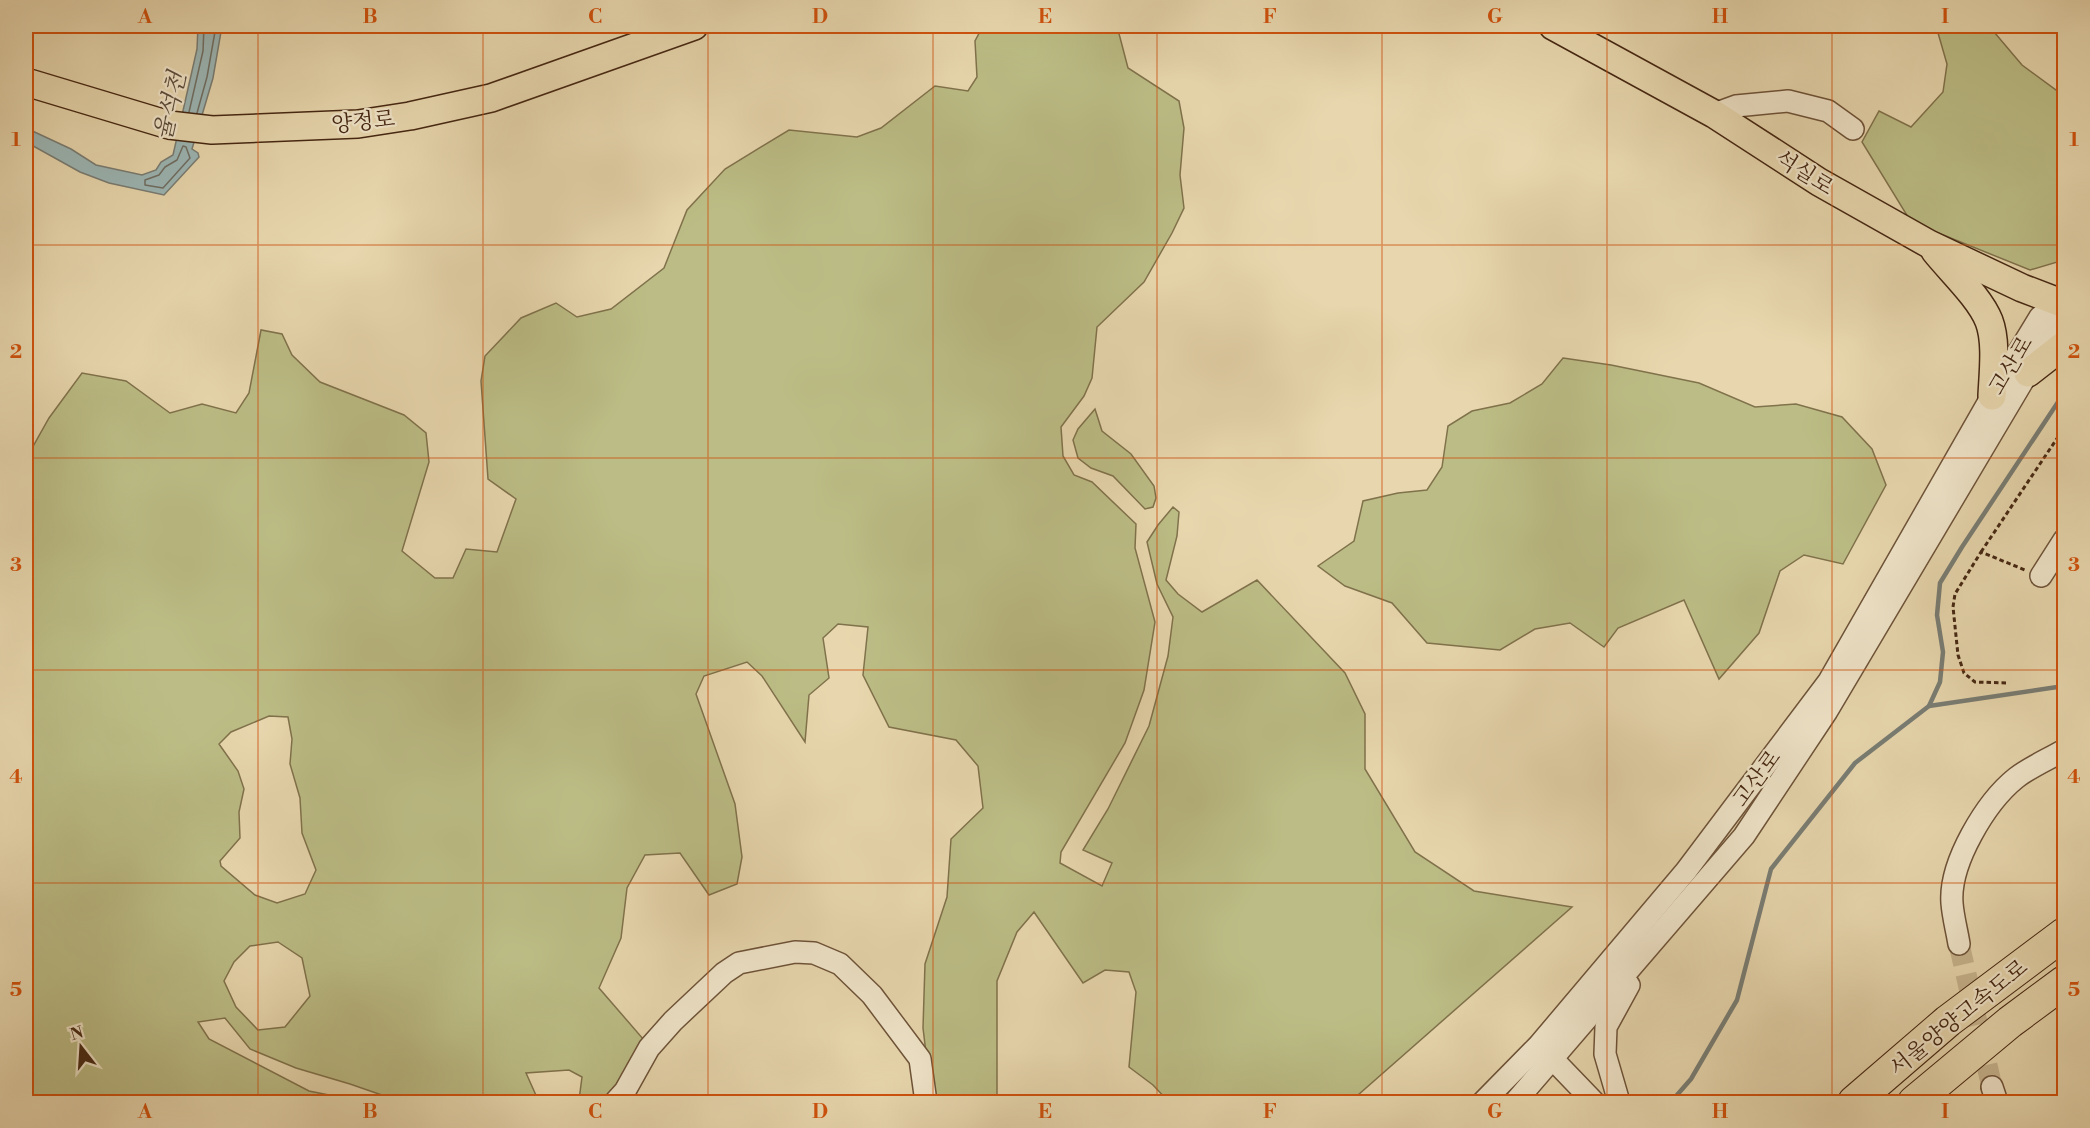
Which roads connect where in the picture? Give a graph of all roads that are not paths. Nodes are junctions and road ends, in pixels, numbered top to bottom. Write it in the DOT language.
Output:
graph roads {
  1 [pos="694,26"];
  2 [pos="1553,26"];
  3 [pos="26,82"];
  4 [pos="1714,114"];
  5 [pos="1853,129"];
  6 [pos="1929,244"];
  7 [pos="2063,301"];
  8 [pos="2064,345"];
  9 [pos="2028,373"];
  10 [pos="1992,396"];
  11 [pos="2064,540"];
  12 [pos="2041,576"];
  13 [pos="2064,750"];
  14 [pos="2064,934"];
  15 [pos="1653,944"];
  16 [pos="1959,944"];
  17 [pos="2064,982"];
  18 [pos="1546,1052"];
  19 [pos="615,1102"];
  20 [pos="926,1102"];
  21 [pos="1483,1102"];
  22 [pos="1515,1102"];
  23 [pos="1594,1102"];
  24 [pos="1619,1102"];
  25 [pos="1854,1102"];
  26 [pos="1914,1102"];
  1 -- 3 [label="main road, 양정로"];
  2 -- 4 [label="main road, 석실로"];
  4 -- 5 [label="street"];
  4 -- 6 [label="main road, 석실로"];
  6 -- 7 [label="main road, 석실로"];
  6 -- 10 [label="main road"];
  7 -- 9 [label="street, 고산로"];
  7 -- 10 [label="street, 고산로"];
  8 -- 9 [label="main road"];
  9 -- 15 [label="street, 고산로"];
  10 -- 18 [label="street, 고산로"];
  11 -- 12 [label="street"];
  13 -- 16 [label="street"];
  14 -- 25 [label="highway, 서울양양고속도로"];
  15 -- 18 [label="street, 고산로"];
  15 -- 24 [label="street"];
  17 -- 26 [label="highway, 서울양양고속도로"];
  18 -- 21 [label="street, 고산로"];
  18 -- 22 [label="street, 고산로"];
  18 -- 23 [label="street"];
  19 -- 20 [label="street"];
}
